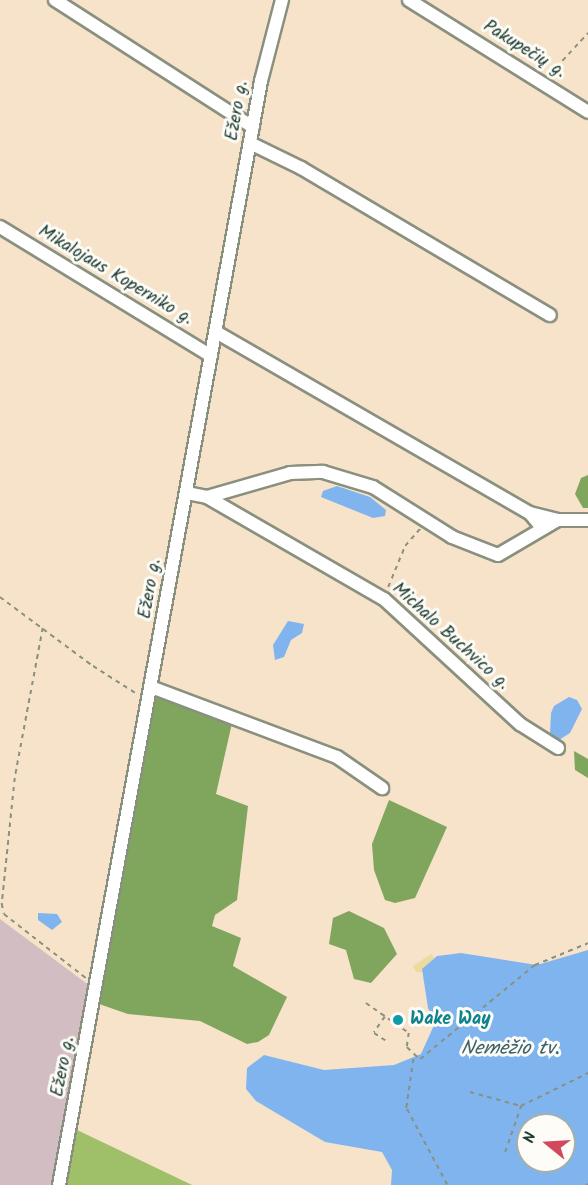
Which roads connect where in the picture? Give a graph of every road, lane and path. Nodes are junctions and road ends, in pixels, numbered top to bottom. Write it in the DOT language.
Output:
graph roads {
  1 [pos="54,0"];
  2 [pos="282,0"];
  3 [pos="409,0"];
  4 [pos="588,33"];
  5 [pos="541,80"];
  6 [pos="588,112"];
  7 [pos="253,127"];
  8 [pos="250,143"];
  9 [pos="0,227"];
  10 [pos="550,315"];
  11 [pos="216,332"];
  12 [pos="212,356"];
  13 [pos="187,493"];
  14 [pos="207,497"];
  15 [pos="530,513"];
  16 [pos="558,520"];
  17 [pos="588,520"];
  18 [pos="429,521"];
  19 [pos="542,528"];
  20 [pos="0,597"];
  21 [pos="384,599"];
  22 [pos="43,628"];
  23 [pos="151,692"];
  24 [pos="558,748"];
  25 [pos="382,788"];
  26 [pos="588,943"];
  27 [pos="98,982"];
  28 [pos="366,1003"];
  29 [pos="385,1016"];
  30 [pos="388,1042"];
  31 [pos="414,1054"];
  32 [pos="588,1073"];
  33 [pos="470,1092"];
  34 [pos="521,1106"];
  35 [pos="505,1152"];
  36 [pos="59,1185"];
  37 [pos="447,1185"];
  1 -- 7 [label="street"];
  2 -- 7 [label="street, Ežero g."];
  3 -- 5 [label="street, Pakupečių g."];
  4 -- 5 [label="path"];
  5 -- 6 [label="street, Pakupečių g."];
  7 -- 8 [label="street, Ežero g."];
  8 -- 10 [label="street"];
  8 -- 11 [label="street, Ežero g."];
  9 -- 12 [label="street, Mikalojaus Koperniko g."];
  11 -- 12 [label="street, Ežero g."];
  11 -- 15 [label="street"];
  12 -- 13 [label="street, Ežero g."];
  13 -- 14 [label="street, Michalo Buchvico g."];
  13 -- 23 [label="street, Ežero g."];
  14 -- 18 [label="street"];
  14 -- 21 [label="street, Michalo Buchvico g."];
  15 -- 16 [label="street"];
  15 -- 19 [label="street"];
  16 -- 17 [label="street"];
  16 -- 19 [label="street"];
  18 -- 19 [label="street"];
  18 -- 21 [label="path"];
  20 -- 22 [label="path"];
  21 -- 24 [label="street, Michalo Buchvico g."];
  22 -- 23 [label="path"];
  22 -- 27 [label="path"];
  23 -- 25 [label="street"];
  23 -- 27 [label="street, Ežero g."];
  26 -- 31 [label="path"];
  27 -- 36 [label="street, Ežero g."];
  28 -- 29 [label="path"];
  29 -- 30 [label="path"];
  29 -- 31 [label="path"];
  31 -- 37 [label="path"];
  32 -- 34 [label="path"];
  33 -- 34 [label="path"];
  34 -- 35 [label="path"];
}
